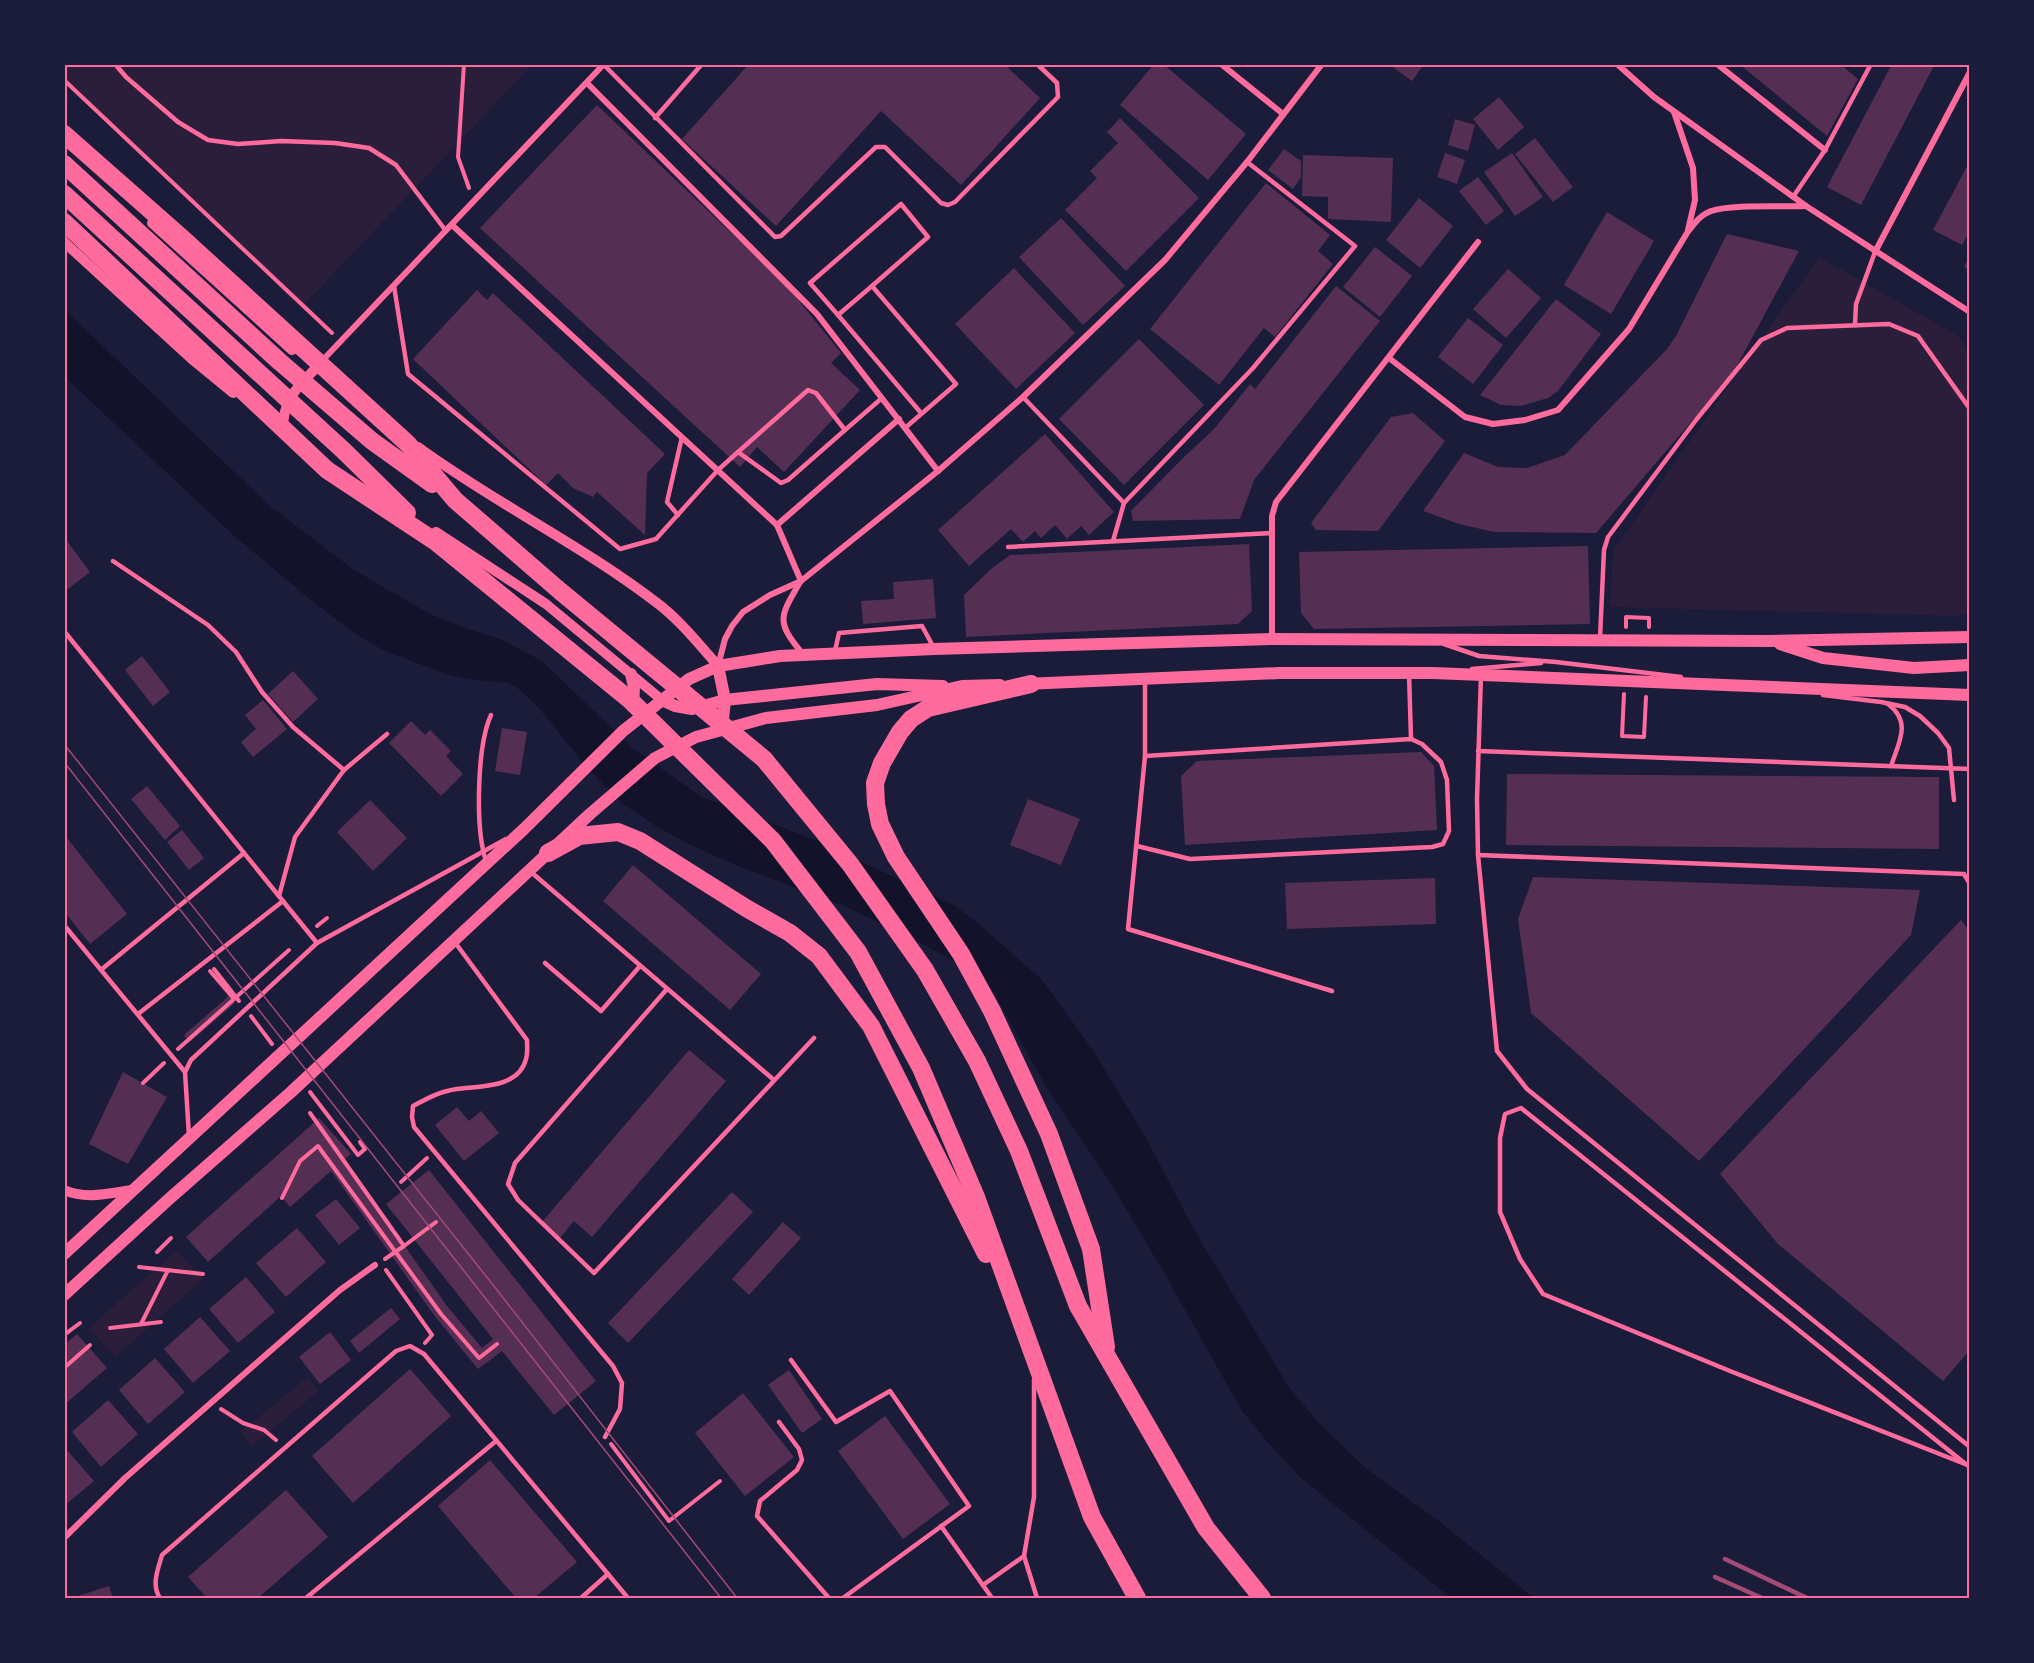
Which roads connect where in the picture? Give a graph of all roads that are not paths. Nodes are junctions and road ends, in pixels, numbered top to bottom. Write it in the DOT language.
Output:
graph roads {
  1 [pos="116,64"];
  2 [pos="702,64"];
  3 [pos="1036,64"];
  4 [pos="1221,64"];
  5 [pos="1322,64"];
  6 [pos="1617,64"];
  7 [pos="1717,64"];
  8 [pos="1871,64"];
  9 [pos="604,65"];
  10 [pos="1970,72"];
  11 [pos="587,83"];
  12 [pos="1673,112"];
  13 [pos="1284,114"];
  14 [pos="656,118"];
  15 [pos="64,134"];
  16 [pos="1825,150"];
  17 [pos="1247,162"];
  18 [pos="66,166"];
  19 [pos="64,194"];
  20 [pos="1793,197"];
  21 [pos="1806,206"];
  22 [pos="143,215"];
  23 [pos="64,222"];
  24 [pos="452,225"];
  25 [pos="446,231"];
  26 [pos="1687,233"];
  27 [pos="64,242"];
  28 [pos="1479,242"];
  29 [pos="1875,252"];
  30 [pos="99,274"];
  31 [pos="394,286"];
  32 [pos="872,286"];
  33 [pos="1969,310"];
  34 [pos="838,315"];
  35 [pos="1855,325"];
  36 [pos="1389,358"];
  37 [pos="314,370"];
  38 [pos="1023,397"];
  39 [pos="882,398"];
  40 [pos="1970,409"];
  41 [pos="921,414"];
  42 [pos="899,419"];
  43 [pos="905,428"];
  44 [pos="845,430"];
  45 [pos="283,433"];
  46 [pos="682,437"];
  47 [pos="738,452"];
  48 [pos="718,470"];
  49 [pos="938,471"];
  50 [pos="455,500"];
  51 [pos="1124,503"];
  52 [pos="678,515"];
  53 [pos="777,525"];
  54 [pos="1272,533"];
  55 [pos="1113,541"];
  56 [pos="436,542"];
  57 [pos="1008,547"];
  58 [pos="113,561"];
  59 [pos="801,581"];
  60 [pos="64,631"];
  61 [pos="1970,637"];
  62 [pos="1272,639"];
  63 [pos="1432,639"];
  64 [pos="1600,640"];
  65 [pos="1771,641"];
  66 [pos="934,649"];
  67 [pos="834,654"];
  68 [pos="804,655"];
  69 [pos="1556,662"];
  70 [pos="1970,665"];
  71 [pos="718,666"];
  72 [pos="1408,673"];
  73 [pos="1433,673"];
  74 [pos="631,674"];
  75 [pos="1481,675"];
  76 [pos="1145,679"];
  77 [pos="1031,684"];
  78 [pos="962,686"];
  79 [pos="1871,691"];
  80 [pos="1970,695"];
  81 [pos="662,700"];
  82 [pos="725,700"];
  83 [pos="491,715"];
  84 [pos="626,728"];
  85 [pos="722,729"];
  86 [pos="387,734"];
  87 [pos="1411,739"];
  88 [pos="1478,751"];
  89 [pos="1145,756"];
  90 [pos="1891,766"];
  91 [pos="1970,769"];
  92 [pos="344,770"];
  93 [pos="1954,800"];
  94 [pos="1137,846"];
  95 [pos="244,853"];
  96 [pos="548,853"];
  97 [pos="1478,855"];
  98 [pos="485,858"];
  99 [pos="529,870"];
  100 [pos="1970,884"];
  101 [pos="279,896"];
  102 [pos="283,901"];
  103 [pos="64,925"];
  104 [pos="454,941"];
  105 [pos="317,944"];
  106 [pos="545,963"];
  107 [pos="640,966"];
  108 [pos="102,969"];
  109 [pos="667,989"];
  110 [pos="1332,991"];
  111 [pos="138,1014"];
  112 [pos="813,1038"];
  113 [pos="185,1072"];
  114 [pos="774,1080"];
  115 [pos="189,1139"];
  116 [pos="64,1190"];
  117 [pos="133,1190"];
  118 [pos="64,1254"];
  119 [pos="375,1265"];
  120 [pos="64,1295"];
  121 [pos="1017,1314"];
  122 [pos="791,1360"];
  123 [pos="1108,1360"];
  124 [pos="1034,1362"];
  125 [pos="779,1422"];
  126 [pos="605,1437"];
  127 [pos="496,1441"];
  128 [pos="1970,1447"];
  129 [pos="1968,1466"];
  130 [pos="941,1526"];
  131 [pos="64,1538"];
  132 [pos="1024,1556"];
  133 [pos="608,1574"];
  134 [pos="983,1585"];
  135 [pos="160,1599"];
  136 [pos="306,1599"];
  137 [pos="581,1599"];
  138 [pos="628,1599"];
  139 [pos="829,1599"];
  140 [pos="843,1599"];
  141 [pos="992,1599"];
  142 [pos="1037,1599"];
  143 [pos="1137,1599"];
  144 [pos="1262,1599"];
  1 -- 25 [label="lane"];
  2 -- 14 [label="lane"];
  3 -- 14 [label="lane"];
  4 -- 13 [label="street"];
  5 -- 13 [label="street"];
  6 -- 12 [label="street"];
  7 -- 16 [label="street"];
  8 -- 16 [label="lane"];
  9 -- 11 [label="street"];
  9 -- 14 [label="lane"];
  10 -- 29 [label="street"];
  11 -- 24 [label="street"];
  11 -- 39 [label="street"];
  12 -- 20 [label="street"];
  12 -- 26 [label="street"];
  13 -- 17 [label="street"];
  15 -- 22 [label="highway"];
  15 -- 50 [label="highway"];
  16 -- 20 [label="lane"];
  17 -- 38 [label="street"];
  17 -- 51 [label="lane"];
  18 -- 50 [label="highway"];
  19 -- 56 [label="highway"];
  20 -- 21 [label="street"];
  21 -- 26 [label="street"];
  21 -- 29 [label="street"];
  22 -- 30 [label="street"];
  22 -- 37 [label="street"];
  23 -- 56 [label="highway"];
  24 -- 25 [label="street"];
  24 -- 46 [label="street"];
  25 -- 31 [label="street"];
  26 -- 36 [label="street"];
  27 -- 30 [label="street"];
  28 -- 36 [label="street"];
  29 -- 33 [label="street"];
  29 -- 35 [label="lane"];
  30 -- 45 [label="street"];
  31 -- 37 [label="street"];
  31 -- 52 [label="lane"];
  32 -- 34 [label="lane"];
  32 -- 34 [label="lane"];
  32 -- 41 [label="lane"];
  34 -- 41 [label="lane"];
  35 -- 40 [label="lane"];
  35 -- 64 [label="lane"];
  36 -- 54 [label="street"];
  37 -- 45 [label="street"];
  37 -- 71 [label="street"];
  38 -- 49 [label="street"];
  38 -- 51 [label="lane"];
  39 -- 42 [label="street"];
  39 -- 44 [label="lane"];
  41 -- 43 [label="lane"];
  42 -- 43 [label="street"];
  42 -- 53 [label="street"];
  43 -- 49 [label="street"];
  44 -- 47 [label="lane"];
  44 -- 47 [label="lane"];
  45 -- 74 [label="street"];
  46 -- 48 [label="street"];
  46 -- 52 [label="lane"];
  47 -- 48 [label="lane"];
  48 -- 52 [label="lane"];
  48 -- 53 [label="street"];
  49 -- 59 [label="street"];
  50 -- 123 [label="highway"];
  51 -- 55 [label="lane"];
  53 -- 59 [label="street"];
  54 -- 55 [label="lane"];
  54 -- 62 [label="street"];
  55 -- 57 [label="lane"];
  56 -- 121 [label="highway"];
  58 -- 92 [label="lane"];
  59 -- 68 [label="street"];
  59 -- 71 [label="street"];
  60 -- 95 [label="lane"];
  61 -- 65 [label="main road"];
  62 -- 63 [label="main road"];
  62 -- 66 [label="main road"];
  63 -- 64 [label="main road"];
  63 -- 69 [label="lane"];
  64 -- 65 [label="main road"];
  65 -- 70 [label="main road"];
  66 -- 67 [label="main road"];
  66 -- 67 [label="lane"];
  67 -- 68 [label="main road"];
  68 -- 71 [label="main road"];
  69 -- 73 [label="lane"];
  69 -- 93 [label="lane"];
  71 -- 81 [label="main road"];
  71 -- 82 [label="main road"];
  72 -- 73 [label="main road"];
  72 -- 76 [label="main road"];
  72 -- 87 [label="lane"];
  73 -- 75 [label="main road"];
  74 -- 81 [label="street"];
  74 -- 84 [label="main road"];
  75 -- 79 [label="main road"];
  75 -- 88 [label="lane"];
  76 -- 77 [label="main road"];
  76 -- 89 [label="lane"];
  77 -- 78 [label="main road"];
  77 -- 123 [label="highway"];
  78 -- 82 [label="main road"];
  78 -- 85 [label="main road"];
  79 -- 80 [label="main road"];
  79 -- 90 [label="lane"];
  81 -- 82 [label="main road"];
  81 -- 84 [label="main road"];
  82 -- 85 [label="main road"];
  83 -- 98 [label="lane"];
  84 -- 98 [label="main road"];
  85 -- 96 [label="main road"];
  86 -- 92 [label="lane"];
  87 -- 89 [label="lane"];
  87 -- 94 [label="lane"];
  88 -- 90 [label="lane"];
  88 -- 97 [label="lane"];
  89 -- 94 [label="lane"];
  90 -- 91 [label="lane"];
  92 -- 101 [label="lane"];
  94 -- 110 [label="lane"];
  95 -- 101 [label="lane"];
  95 -- 108 [label="lane"];
  96 -- 99 [label="main road"];
  96 -- 121 [label="highway"];
  97 -- 100 [label="lane"];
  97 -- 128 [label="lane"];
  98 -- 105 [label="lane"];
  98 -- 115 [label="main road"];
  99 -- 104 [label="main road"];
  99 -- 107 [label="lane"];
  101 -- 102 [label="lane"];
  102 -- 105 [label="lane"];
  102 -- 111 [label="lane"];
  103 -- 108 [label="lane"];
  104 -- 120 [label="main road"];
  104 -- 126 [label="lane"];
  105 -- 113 [label="lane"];
  106 -- 107 [label="lane"];
  107 -- 109 [label="lane"];
  108 -- 111 [label="lane"];
  109 -- 114 [label="lane"];
  109 -- 114 [label="lane"];
  111 -- 113 [label="lane"];
  112 -- 114 [label="lane"];
  113 -- 115 [label="lane"];
  115 -- 117 [label="main road"];
  116 -- 117 [label="street"];
  117 -- 118 [label="main road"];
  119 -- 131 [label="street"];
  121 -- 124 [label="highway"];
  122 -- 130 [label="lane"];
  123 -- 144 [label="highway"];
  124 -- 132 [label="lane"];
  124 -- 143 [label="highway"];
  125 -- 139 [label="lane"];
  127 -- 133 [label="lane"];
  127 -- 135 [label="lane"];
  127 -- 136 [label="lane"];
  129 -- 129 [label="lane"];
  130 -- 134 [label="lane"];
  130 -- 140 [label="lane"];
  132 -- 134 [label="lane"];
  132 -- 142 [label="lane"];
  133 -- 137 [label="lane"];
  133 -- 138 [label="lane"];
  134 -- 141 [label="lane"];
}
